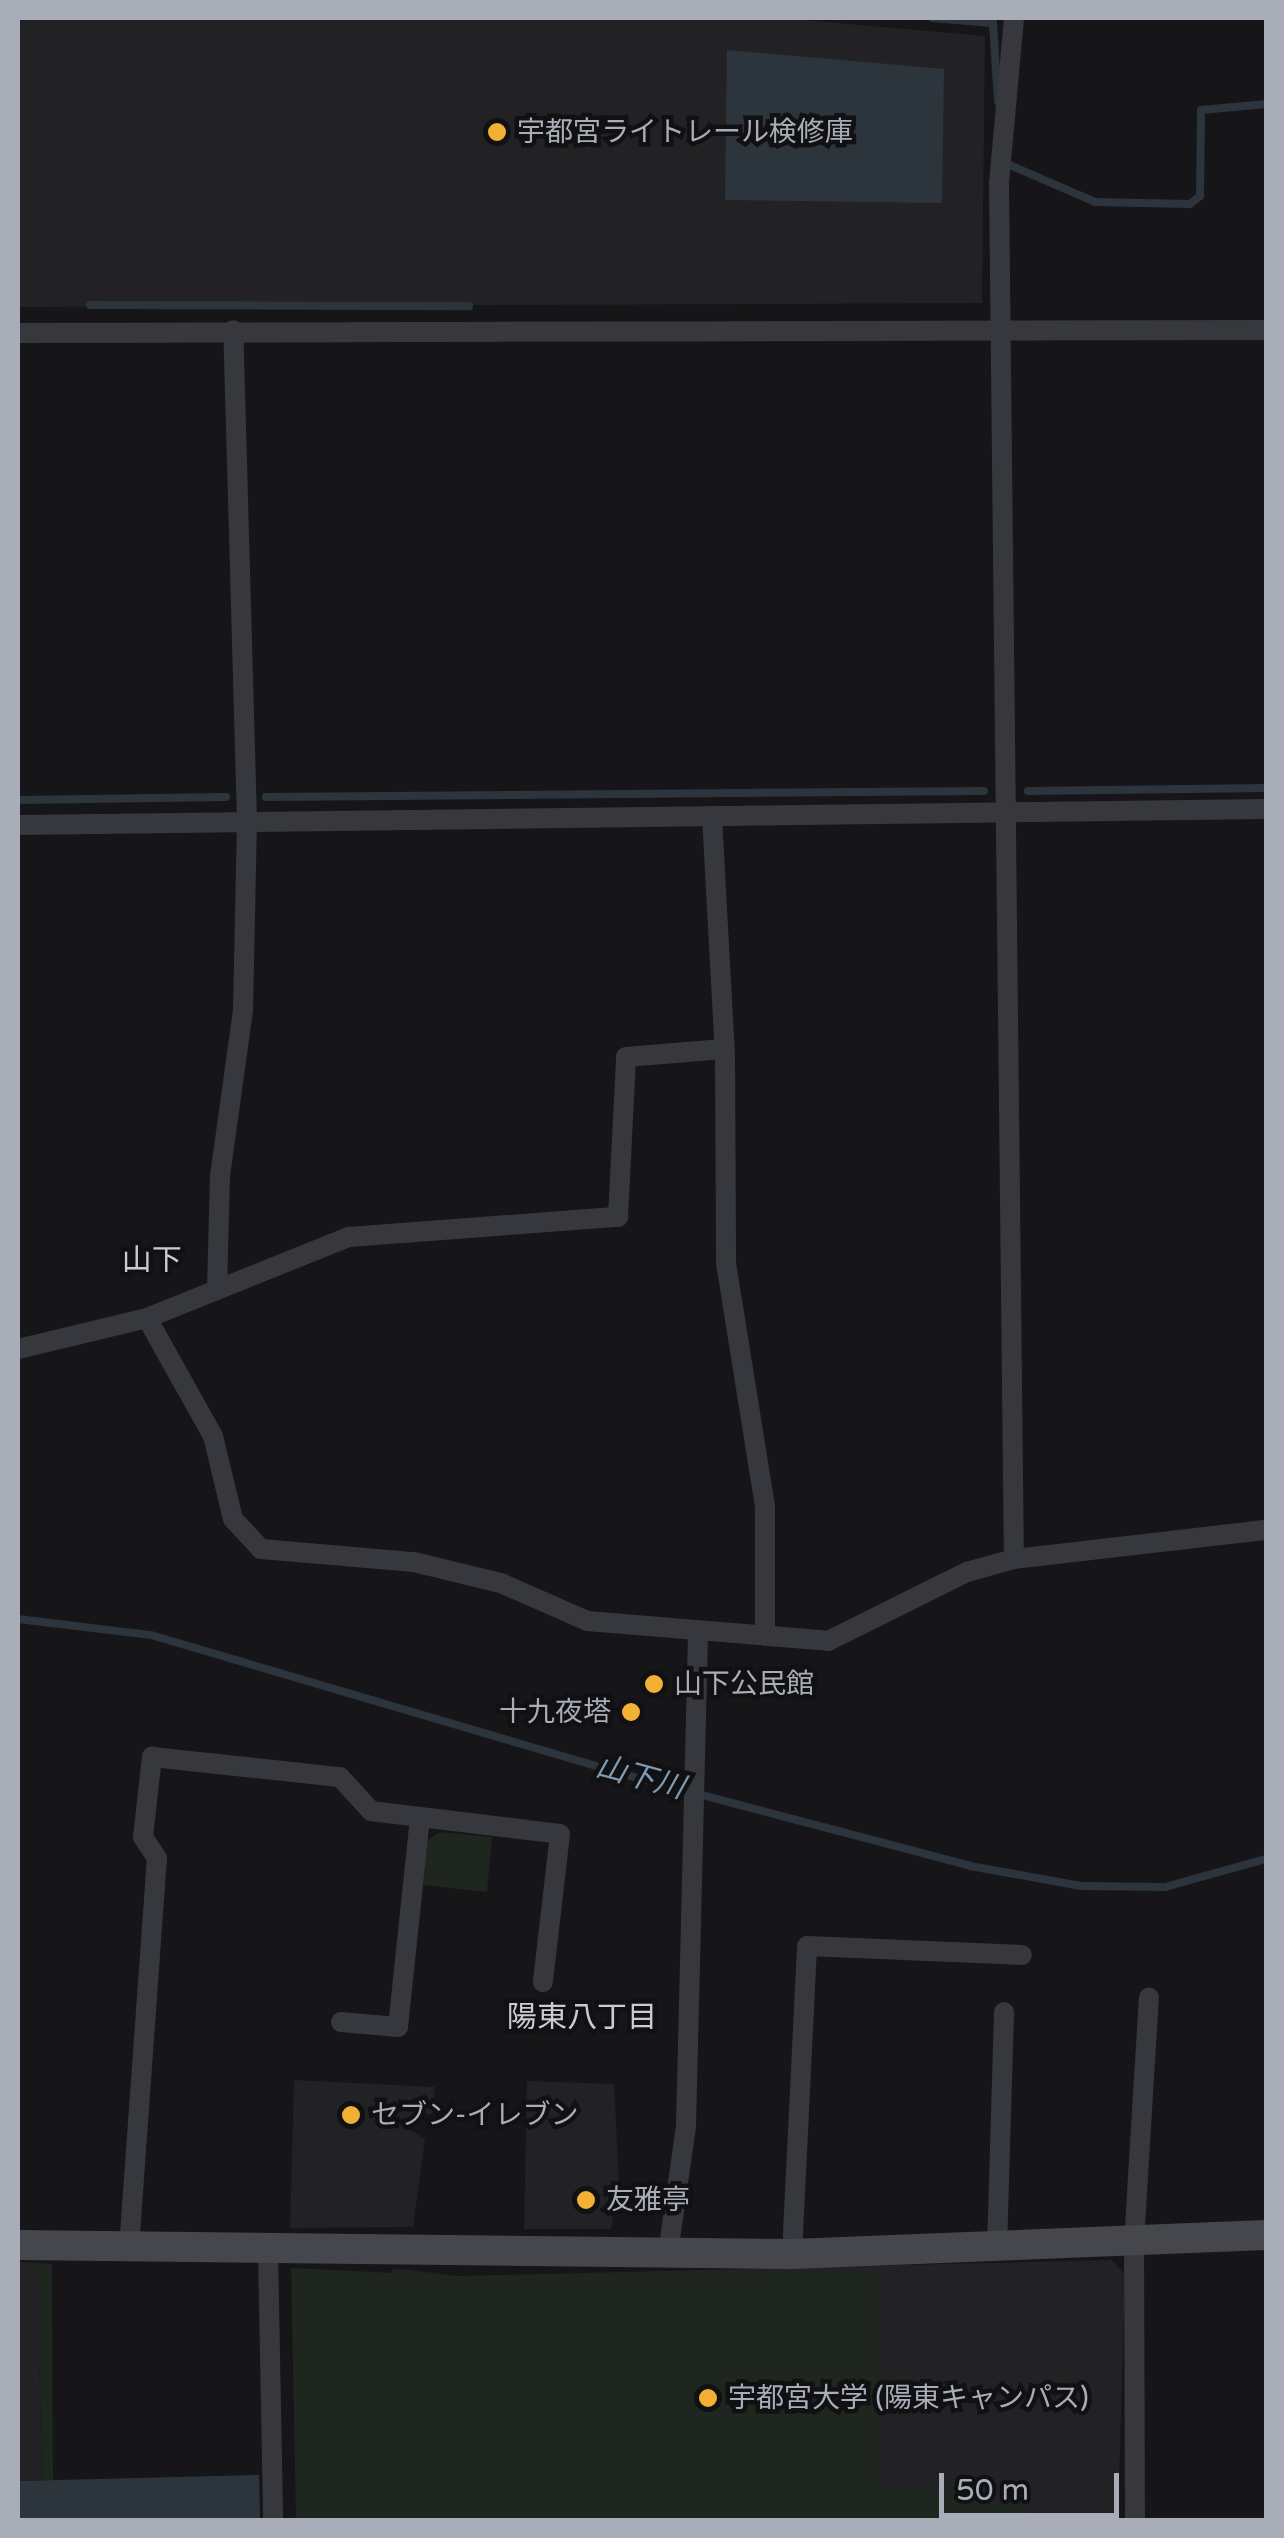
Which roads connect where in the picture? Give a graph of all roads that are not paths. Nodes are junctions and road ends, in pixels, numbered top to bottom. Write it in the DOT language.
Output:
graph roads {
  1 [pos="1014,18"];
  2 [pos="234,330"];
  3 [pos="1266,330"];
  4 [pos="18,333"];
  5 [pos="1000,334"];
  6 [pos="1266,809"];
  7 [pos="1006,812"];
  8 [pos="712,816"];
  9 [pos="247,821"];
  10 [pos="18,824"];
  11 [pos="724,1049"];
  12 [pos="218,1290"];
  13 [pos="147,1318"];
  14 [pos="18,1349"];
  15 [pos="1266,1530"];
  16 [pos="1014,1559"];
  17 [pos="698,1633"];
  18 [pos="765,1636"];
  19 [pos="420,1817"];
  20 [pos="1022,1955"];
  21 [pos="543,1982"];
  22 [pos="1149,1998"];
  23 [pos="1004,2012"];
  24 [pos="341,2022"];
  25 [pos="1266,2235"];
  26 [pos="1134,2242"];
  27 [pos="18,2245"];
  28 [pos="129,2248"];
  29 [pos="998,2249"];
  30 [pos="268,2251"];
  31 [pos="668,2253"];
  32 [pos="792,2254"];
  33 [pos="273,2520"];
  34 [pos="1136,2520"];
  1 -- 5 [label="street"];
  2 -- 4 [label="street"];
  2 -- 5 [label="street"];
  2 -- 9 [label="street"];
  3 -- 5 [label="street"];
  5 -- 7 [label="street"];
  6 -- 7 [label="street"];
  7 -- 8 [label="street"];
  7 -- 16 [label="street"];
  8 -- 9 [label="street"];
  8 -- 11 [label="street"];
  9 -- 10 [label="street"];
  9 -- 12 [label="street"];
  11 -- 12 [label="street"];
  11 -- 18 [label="street"];
  12 -- 13 [label="street"];
  13 -- 14 [label="street"];
  13 -- 17 [label="street"];
  15 -- 16 [label="street"];
  16 -- 18 [label="street"];
  17 -- 18 [label="street"];
  17 -- 31 [label="street"];
  19 -- 21 [label="street"];
  19 -- 24 [label="street"];
  19 -- 28 [label="street"];
  20 -- 32 [label="street"];
  22 -- 26 [label="street"];
  23 -- 29 [label="street"];
  25 -- 26 [label="street"];
  26 -- 29 [label="street"];
  26 -- 34 [label="street"];
  27 -- 28 [label="street"];
  28 -- 30 [label="street"];
  29 -- 32 [label="street"];
  30 -- 31 [label="street"];
  30 -- 33 [label="street"];
  31 -- 32 [label="street"];
}
